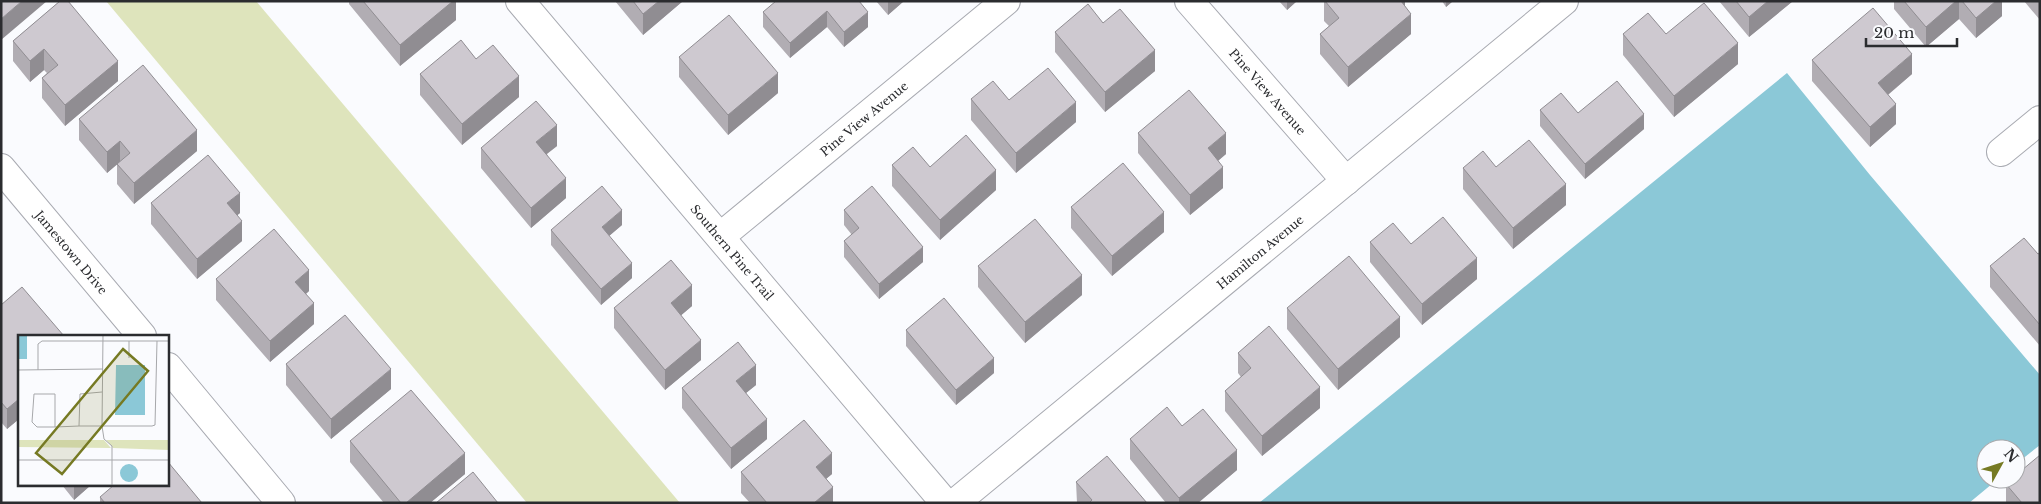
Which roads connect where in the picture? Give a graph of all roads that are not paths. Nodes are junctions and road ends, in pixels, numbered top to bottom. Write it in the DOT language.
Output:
graph roads {
  1 [pos="520,1"];
  2 [pos="1006,1"];
  3 [pos="1189,1"];
  4 [pos="1564,1"];
  5 [pos="2040,120"];
  6 [pos="2001,152"];
  7 [pos="1,168"];
  8 [pos="1346,181"];
  9 [pos="721,236"];
  10 [pos="141,335"];
  11 [pos="169,368"];
  12 [pos="281,503"];
  13 [pos="945,503"];
  14 [pos="955,503"];
  1 -- 9 [label="street, Southern Pine Trail"];
  2 -- 9 [label="street, Pine View Avenue"];
  3 -- 8 [label="street, Pine View Avenue"];
  4 -- 8 [label="street, Hamilton Avenue"];
  5 -- 6 [label="street"];
  7 -- 10 [label="street, Jamestown Drive"];
  8 -- 14 [label="street, Hamilton Avenue"];
  9 -- 13 [label="street, Southern Pine Trail"];
  11 -- 12 [label="street"];
}
